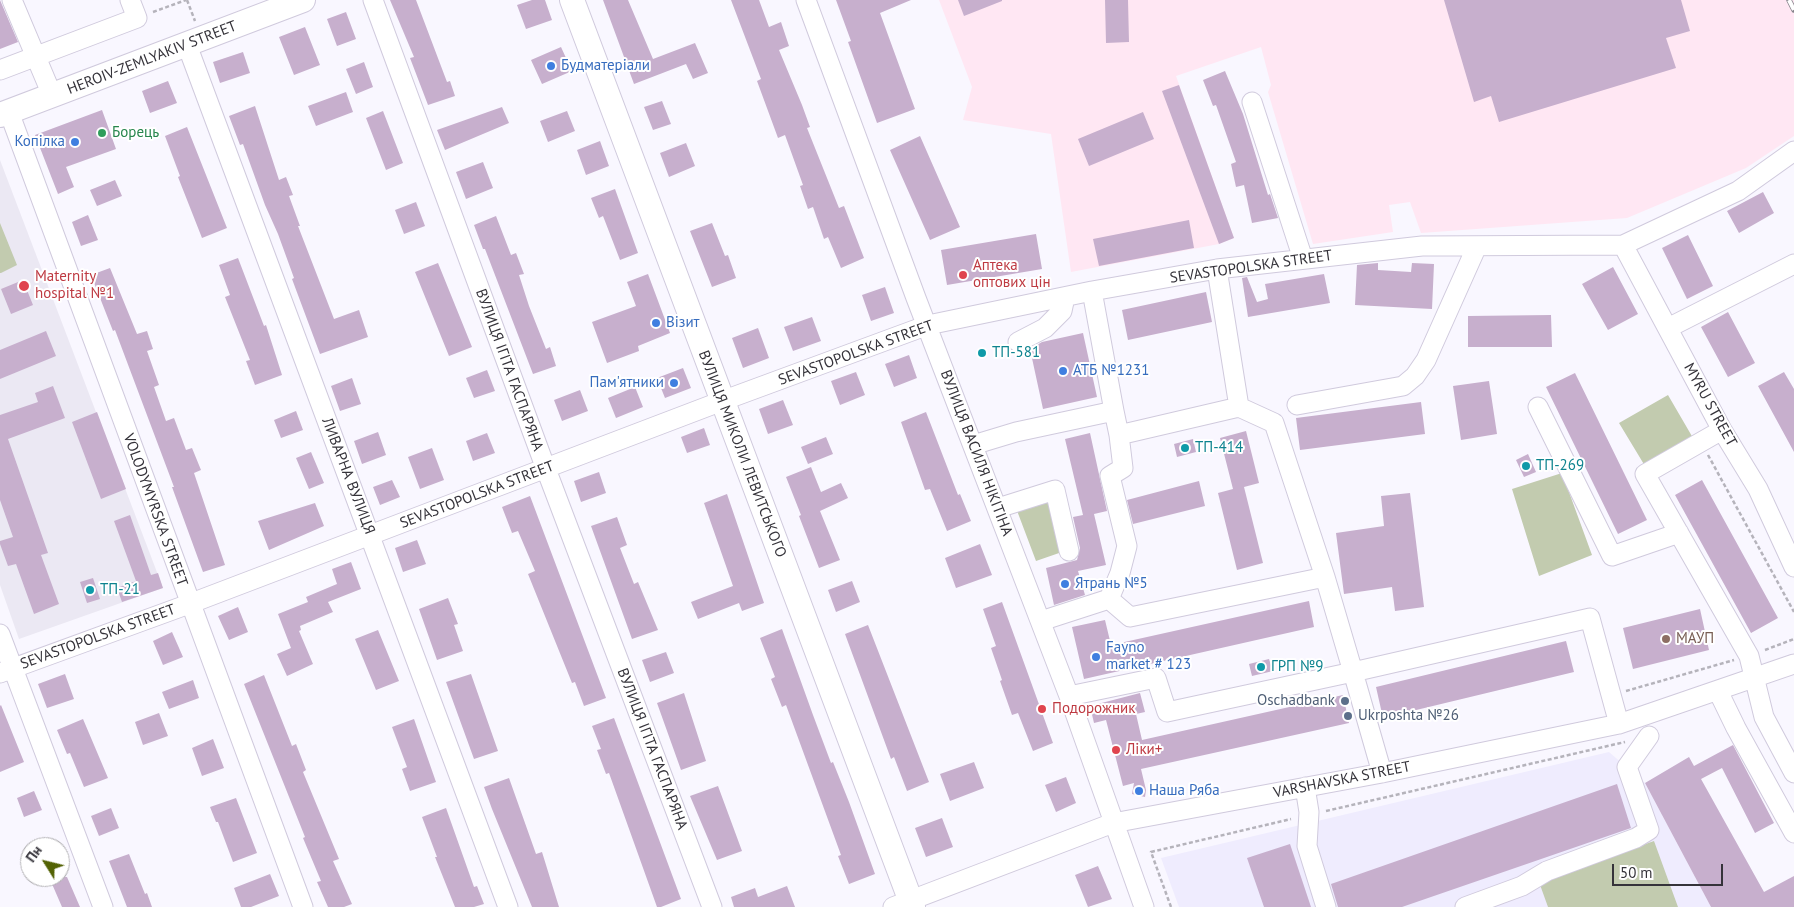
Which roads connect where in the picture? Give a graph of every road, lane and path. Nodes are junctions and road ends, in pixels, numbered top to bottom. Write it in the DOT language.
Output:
graph roads {
  1 [pos="12,0"];
  2 [pos="130,0"];
  3 [pos="186,0"];
  4 [pos="303,0"];
  5 [pos="372,0"];
  6 [pos="572,0"];
  7 [pos="806,0"];
  8 [pos="137,18"];
  9 [pos="195,21"];
  10 [pos="187,45"];
  11 [pos="35,57"];
  12 [pos="0,70"];
  13 [pos="52,95"];
  14 [pos="1252,102"];
  15 [pos="4,114"];
  16 [pos="1794,151"];
  17 [pos="1623,245"];
  18 [pos="1476,246"];
  19 [pos="1303,259"];
  20 [pos="1794,264"];
  21 [pos="1217,269"];
  22 [pos="1092,291"];
  23 [pos="1065,297"];
  24 [pos="928,325"];
  25 [pos="1668,328"];
  26 [pos="1018,342"];
  27 [pos="722,401"];
  28 [pos="1297,404"];
  29 [pos="1239,406"];
  30 [pos="1538,407"];
  31 [pos="1114,411"];
  32 [pos="1722,430"];
  33 [pos="1119,435"];
  34 [pos="1701,443"];
  35 [pos="973,445"];
  36 [pos="546,469"];
  37 [pos="998,508"];
  38 [pos="1679,533"];
  39 [pos="370,535"];
  40 [pos="1069,551"];
  41 [pos="1794,567"];
  42 [pos="1325,578"];
  43 [pos="1109,598"];
  44 [pos="190,604"];
  45 [pos="1794,612"];
  46 [pos="1041,621"];
  47 [pos="0,634"];
  48 [pos="1794,639"];
  49 [pos="1749,656"];
  50 [pos="1794,664"];
  51 [pos="6,671"];
  52 [pos="1353,672"];
  53 [pos="1755,678"];
  54 [pos="1718,691"];
  55 [pos="1611,695"];
  56 [pos="1069,696"];
  57 [pos="1619,724"];
  58 [pos="1649,736"];
  59 [pos="1382,773"];
  60 [pos="1794,773"];
  61 [pos="1305,787"];
  62 [pos="1323,812"];
  63 [pos="1294,818"];
  64 [pos="1113,823"];
  65 [pos="1794,833"];
  66 [pos="906,905"];
  67 [pos="103,907"];
  68 [pos="303,907"];
  69 [pos="508,907"];
  70 [pos="712,907"];
  71 [pos="1144,907"];
  72 [pos="1171,907"];
  73 [pos="1326,907"];
  74 [pos="1466,907"];
  1 -- 11 [label="street"];
  2 -- 8 [label="street"];
  3 -- 8 [label="path"];
  3 -- 9 [label="path"];
  4 -- 10 [label="main road, HEROIV-ZEMLYAKIV STREET"];
  5 -- 36 [label="street, ВУЛИЦЯ ІГІТА ГАСПАРЯНА"];
  6 -- 27 [label="main road, ВУЛИЦЯ МИКОЛИ ЛЕВИТСЬКОГО"];
  7 -- 24 [label="street, ВУЛИЦЯ ВАСИЛЯ НІКІТІНА"];
  8 -- 11 [label="street"];
  10 -- 13 [label="main road, HEROIV-ZEMLYAKIV STREET"];
  10 -- 39 [label="street, ЛИВАРНА ВУЛИЦЯ"];
  11 -- 12 [label="street"];
  11 -- 13 [label="street"];
  13 -- 15 [label="main road, HEROIV-ZEMLYAKIV STREET"];
  14 -- 19 [label="street"];
  15 -- 44 [label="street, VOLODYMYRSKA STREET"];
  16 -- 17 [label="street, SEVASTOPOLSKA STREET"];
  17 -- 18 [label="street, SEVASTOPOLSKA STREET"];
  17 -- 25 [label="street, MYRU STREET"];
  18 -- 19 [label="street, SEVASTOPOLSKA STREET"];
  18 -- 28 [label="street"];
  19 -- 21 [label="street, SEVASTOPOLSKA STREET"];
  20 -- 25 [label="street"];
  21 -- 22 [label="street, SEVASTOPOLSKA STREET"];
  21 -- 29 [label="street"];
  22 -- 23 [label="street, SEVASTOPOLSKA STREET"];
  22 -- 31 [label="street"];
  23 -- 24 [label="street, SEVASTOPOLSKA STREET"];
  23 -- 26 [label="street"];
  24 -- 27 [label="street, SEVASTOPOLSKA STREET"];
  24 -- 35 [label="street, ВУЛИЦЯ ВАСИЛЯ НІКІТІНА"];
  25 -- 32 [label="street, MYRU STREET"];
  27 -- 36 [label="street, SEVASTOPOLSKA STREET"];
  27 -- 66 [label="main road, ВУЛИЦЯ МИКОЛИ ЛЕВИТСЬКОГО"];
  29 -- 33 [label="street"];
  29 -- 42 [label="street"];
  30 -- 38 [label="street"];
  31 -- 33 [label="street"];
  31 -- 35 [label="street"];
  32 -- 34 [label="street"];
  32 -- 41 [label="street, MYRU STREET"];
  33 -- 43 [label="street"];
  34 -- 38 [label="street"];
  34 -- 45 [label="path"];
  35 -- 37 [label="street, ВУЛИЦЯ ВАСИЛЯ НІКІТІНА"];
  36 -- 39 [label="street, SEVASTOPOLSKA STREET"];
  36 -- 70 [label="street, ВУЛИЦЯ ІГІТА ГАСПАРЯНА"];
  37 -- 40 [label="street"];
  37 -- 46 [label="street, ВУЛИЦЯ ВАСИЛЯ НІКІТІНА"];
  38 -- 49 [label="street"];
  39 -- 44 [label="street, SEVASTOPOLSKA STREET"];
  39 -- 69 [label="street, ЛИВАРНА ВУЛИЦЯ"];
  42 -- 43 [label="street"];
  42 -- 52 [label="street"];
  43 -- 46 [label="street"];
  44 -- 51 [label="street, SEVASTOPOLSKA STREET"];
  44 -- 68 [label="street, VOLODYMYRSKA STREET"];
  46 -- 56 [label="street, ВУЛИЦЯ ВАСИЛЯ НІКІТІНА"];
  47 -- 51 [label="street"];
  48 -- 49 [label="path"];
  49 -- 53 [label="street"];
  49 -- 55 [label="path"];
  50 -- 53 [label="street, VARSHAVSKA STREET"];
  51 -- 67 [label="street"];
  52 -- 55 [label="street"];
  52 -- 56 [label="street"];
  52 -- 59 [label="street"];
  53 -- 54 [label="street, VARSHAVSKA STREET"];
  53 -- 60 [label="street"];
  54 -- 57 [label="street, VARSHAVSKA STREET"];
  54 -- 65 [label="street"];
  55 -- 57 [label="street"];
  56 -- 64 [label="street, ВУЛИЦЯ ВАСИЛЯ НІКІТІНА"];
  57 -- 59 [label="street, VARSHAVSKA STREET"];
  58 -- 62 [label="path"];
  58 -- 74 [label="street"];
  59 -- 61 [label="street, VARSHAVSKA STREET"];
  61 -- 64 [label="street, VARSHAVSKA STREET"];
  61 -- 73 [label="street"];
  63 -- 72 [label="path"];
  64 -- 66 [label="street, VARSHAVSKA STREET"];
  64 -- 71 [label="street, ВУЛИЦЯ ВАСИЛЯ НІКІТІНА"];
}
